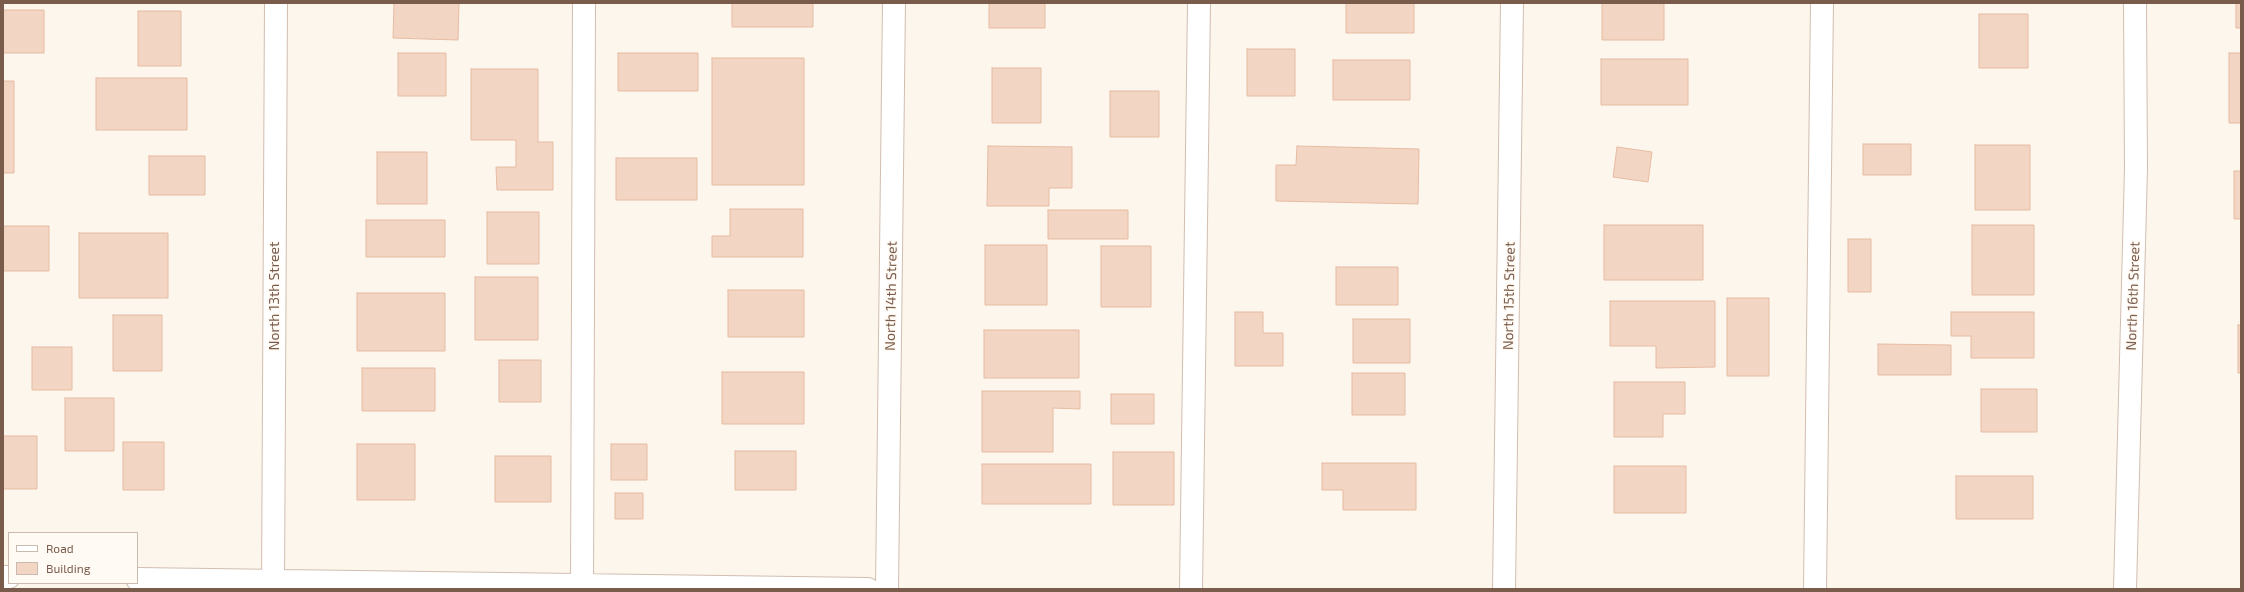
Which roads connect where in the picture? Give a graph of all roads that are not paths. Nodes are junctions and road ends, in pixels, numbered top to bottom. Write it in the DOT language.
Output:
graph roads {
  1 [pos="276,3"];
  2 [pos="584,3"];
  3 [pos="894,3"];
  4 [pos="1199,3"];
  5 [pos="1512,3"];
  6 [pos="1822,3"];
  7 [pos="2135,3"];
  8 [pos="138,579"];
  9 [pos="273,585"];
  10 [pos="582,587"];
  11 [pos="868,589"];
  12 [pos="887,589"];
  13 [pos="1191,589"];
  14 [pos="1504,589"];
  15 [pos="1815,589"];
  16 [pos="2125,589"];
  1 -- 9 [label="street, North 13th Street"];
  2 -- 10 [label="street"];
  3 -- 12 [label="street, North 14th Street"];
  4 -- 13 [label="street"];
  5 -- 14 [label="street, North 15th Street"];
  6 -- 15 [label="street"];
  7 -- 16 [label="street, North 16th Street"];
  8 -- 9 [label="street"];
  9 -- 10 [label="street"];
  10 -- 11 [label="street"];
}
